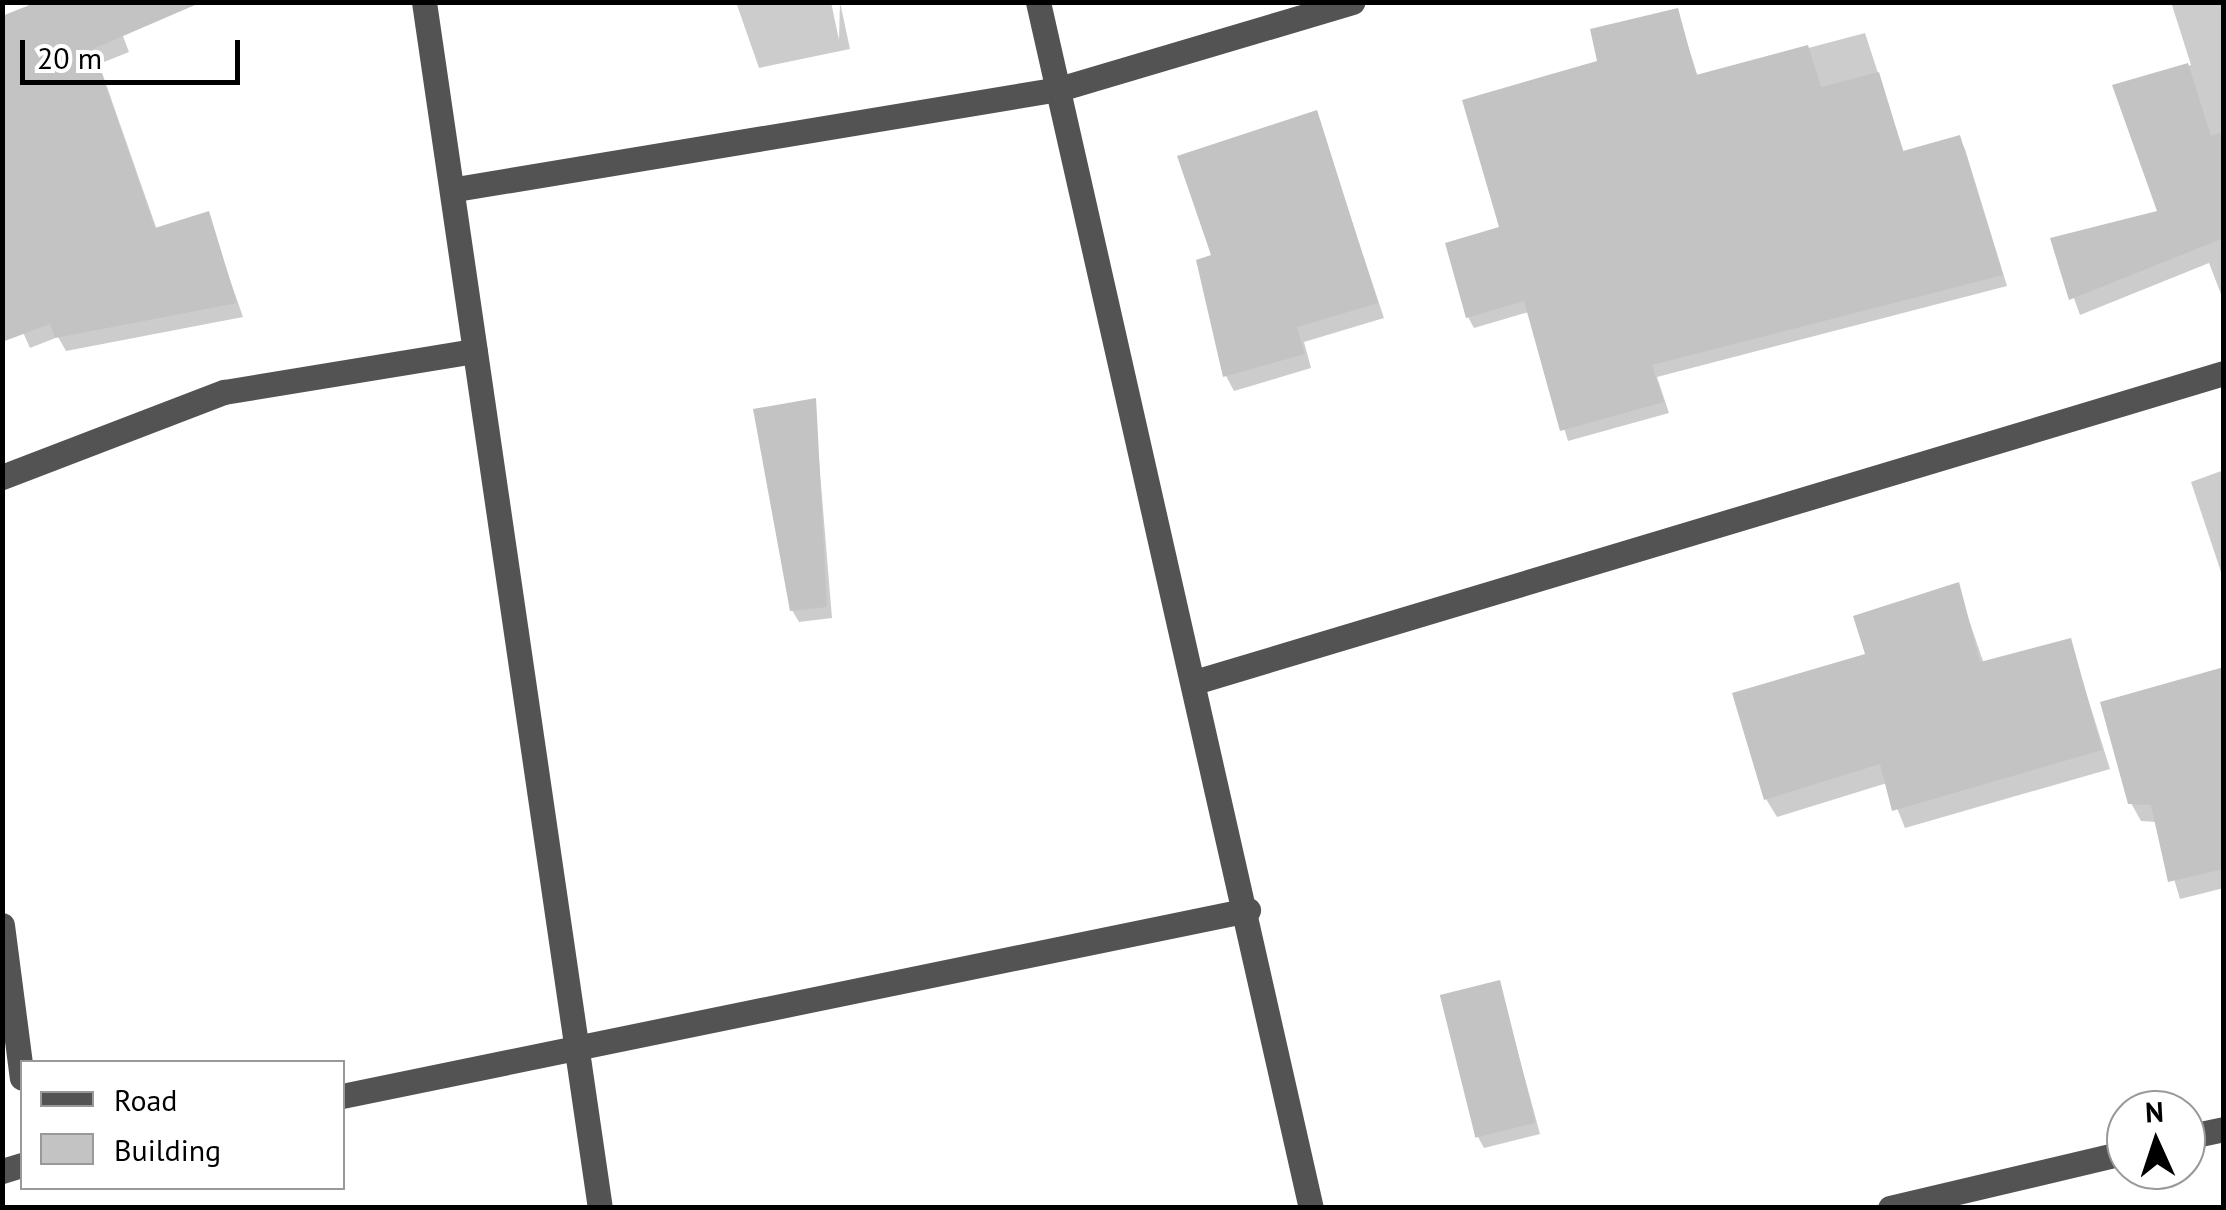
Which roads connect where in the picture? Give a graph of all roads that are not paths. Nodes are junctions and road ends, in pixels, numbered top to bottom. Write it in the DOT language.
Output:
graph roads {
  1 [pos="424,2"];
  2 [pos="1038,2"];
  3 [pos="1352,2"];
  4 [pos="1059,90"];
  5 [pos="456,189"];
  6 [pos="475,351"];
  7 [pos="2224,373"];
  8 [pos="2,478"];
  9 [pos="1198,681"];
  10 [pos="1248,910"];
  11 [pos="2,925"];
  12 [pos="582,1044"];
  13 [pos="20,1063"];
  14 [pos="345,1095"];
  15 [pos="2106,1157"];
  16 [pos="600,1208"];
  17 [pos="1311,1208"];
  18 [pos="1890,1208"];
  1 -- 5 [label="street"];
  2 -- 4 [label="street"];
  3 -- 4 [label="street"];
  4 -- 5 [label="street"];
  4 -- 9 [label="street"];
  5 -- 6 [label="street"];
  6 -- 8 [label="street"];
  6 -- 12 [label="street"];
  7 -- 9 [label="street"];
  9 -- 10 [label="street"];
  10 -- 12 [label="street"];
  10 -- 17 [label="street"];
  11 -- 13 [label="street"];
  12 -- 14 [label="street"];
  12 -- 16 [label="street"];
  15 -- 18 [label="street"];
}
